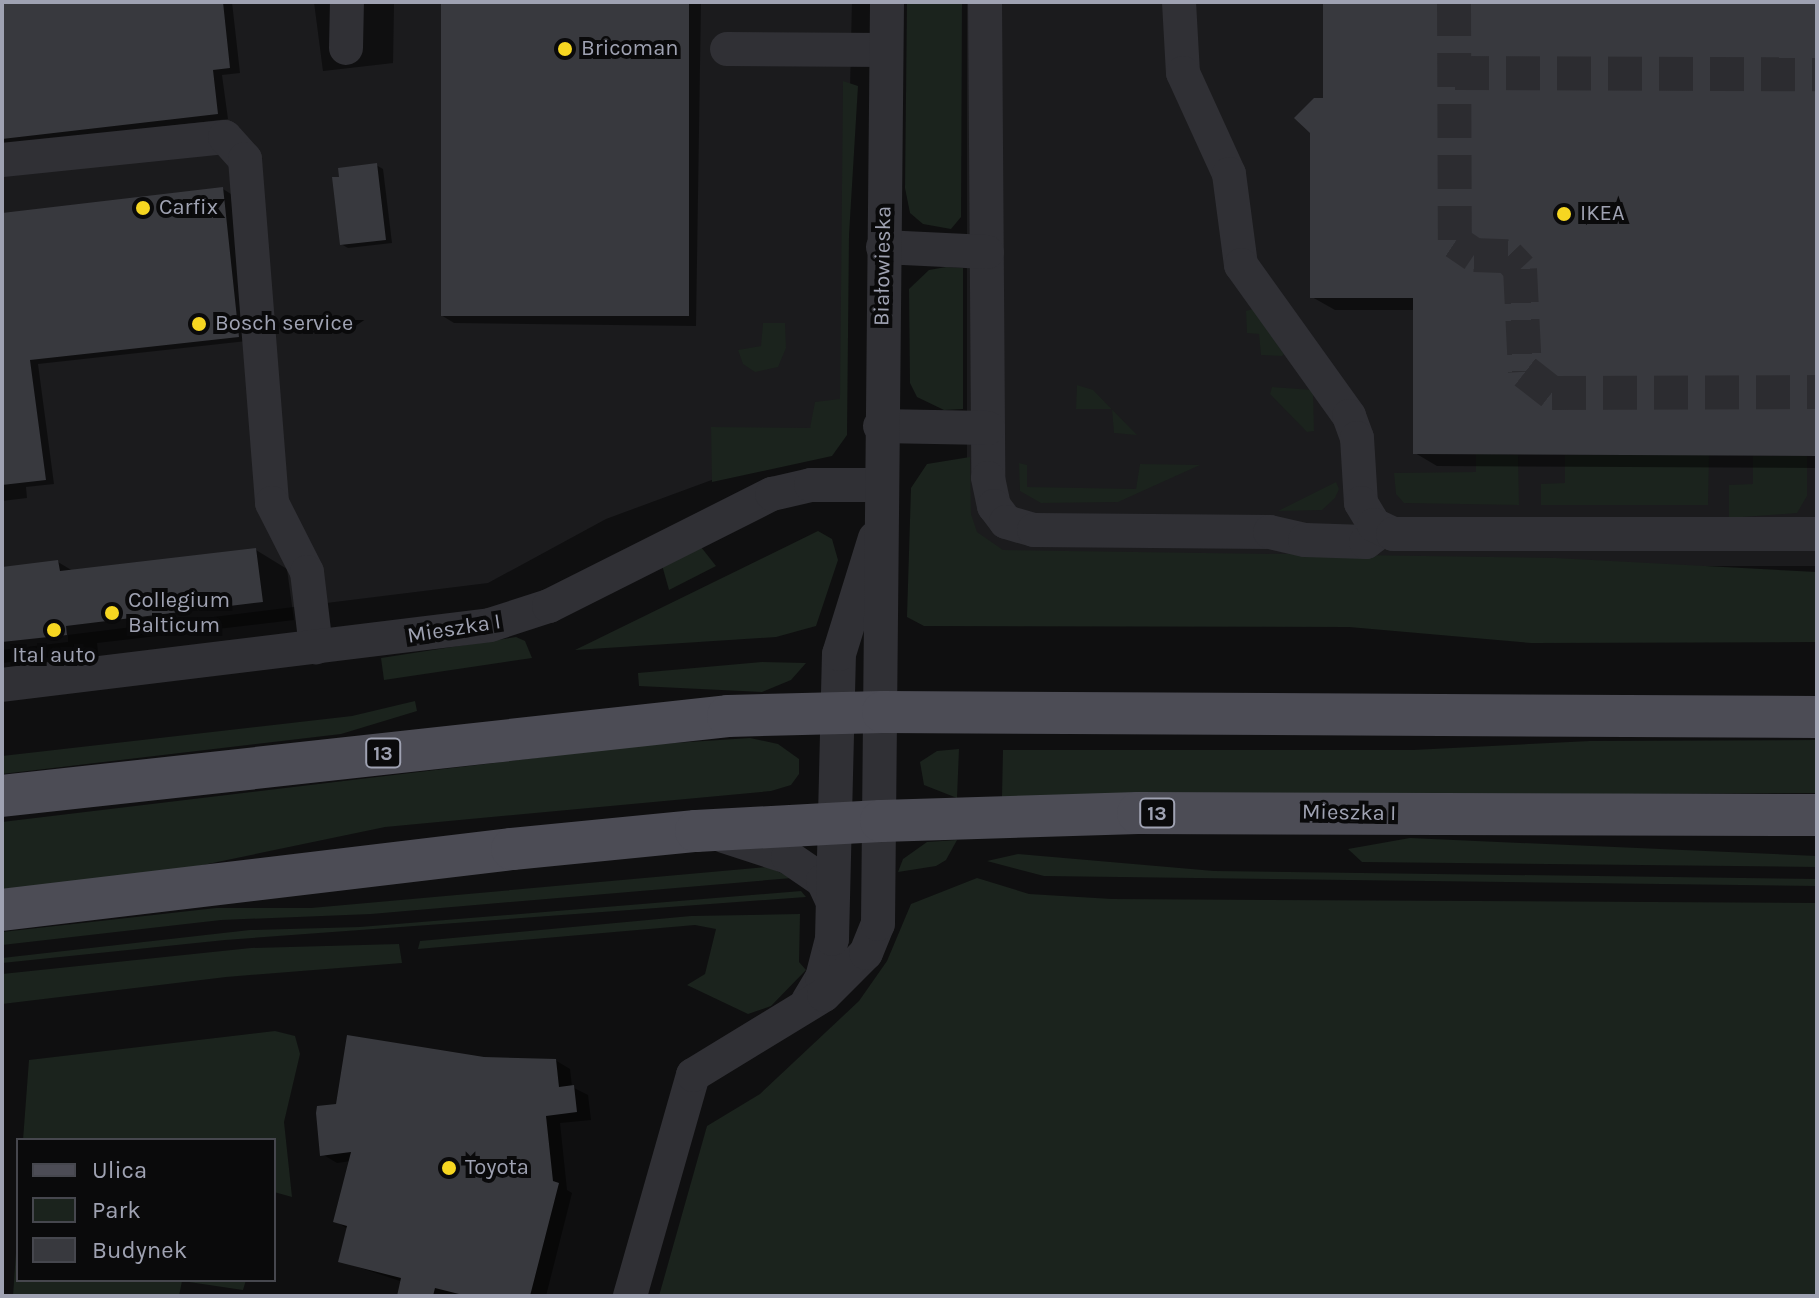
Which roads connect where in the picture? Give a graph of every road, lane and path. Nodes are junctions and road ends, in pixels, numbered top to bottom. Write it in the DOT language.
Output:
graph roads {
  1 [pos="347,2"];
  2 [pos="887,2"];
  3 [pos="985,2"];
  4 [pos="1179,2"];
  5 [pos="346,48"];
  6 [pos="727,49"];
  7 [pos="886,50"];
  8 [pos="2,160"];
  9 [pos="883,247"];
  10 [pos="987,252"];
  11 [pos="880,426"];
  12 [pos="988,428"];
  13 [pos="879,485"];
  14 [pos="878,530"];
  15 [pos="1382,530"];
  16 [pos="1817,534"];
  17 [pos="316,647"];
  18 [pos="2,685"];
  19 [pos="883,712"];
  20 [pos="836,713"];
  21 [pos="1817,717"];
  22 [pos="2,796"];
  23 [pos="1808,819"];
  24 [pos="881,821"];
  25 [pos="835,823"];
  26 [pos="696,831"];
  27 [pos="832,900"];
  28 [pos="2,910"];
  29 [pos="797,1012"];
  30 [pos="630,1296"];
  1 -- 5 [label="street"];
  2 -- 7 [label="street, Białowieska"];
  3 -- 10 [label="street"];
  4 -- 15 [label="street"];
  6 -- 7 [label="street"];
  7 -- 9 [label="street, Białowieska"];
  8 -- 17 [label="street"];
  9 -- 10 [label="street"];
  9 -- 11 [label="street, Białowieska"];
  10 -- 12 [label="street"];
  11 -- 12 [label="street"];
  11 -- 13 [label="street, Białowieska"];
  12 -- 15 [label="street"];
  13 -- 14 [label="street, Białowieska"];
  13 -- 17 [label="street, Mieszka I"];
  14 -- 19 [label="street, Białowieska"];
  14 -- 20 [label="street, Białowieska"];
  15 -- 16 [label="street"];
  17 -- 18 [label="street, Mieszka I"];
  19 -- 20 [label="main road, 13"];
  19 -- 21 [label="main road, 13"];
  19 -- 24 [label="street"];
  20 -- 22 [label="main road, 13"];
  20 -- 25 [label="street"];
  23 -- 24 [label="main road, Mieszka I / 13"];
  24 -- 25 [label="main road, Mieszka I / 13"];
  24 -- 29 [label="street"];
  25 -- 26 [label="main road, Mieszka I / 13"];
  25 -- 27 [label="street"];
  26 -- 27 [label="street, Mieszka I"];
  26 -- 28 [label="main road, Mieszka I / 13"];
  27 -- 29 [label="street"];
  29 -- 30 [label="street"];
}
